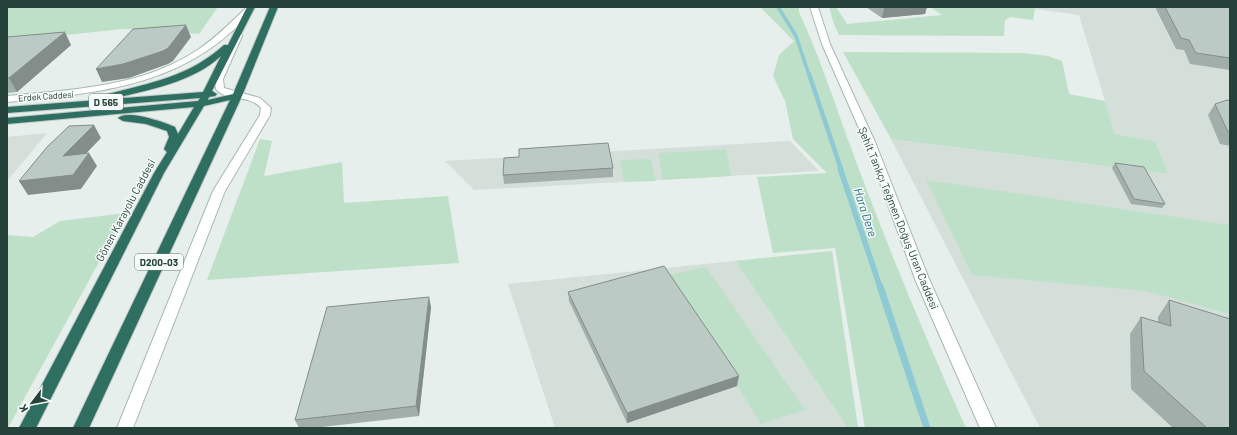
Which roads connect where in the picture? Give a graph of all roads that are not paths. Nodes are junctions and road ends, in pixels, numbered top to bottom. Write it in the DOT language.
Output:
graph roads {
  1 [pos="274,7"];
  2 [pos="814,7"];
  3 [pos="250,8"];
  4 [pos="240,28"];
  5 [pos="233,41"];
  6 [pos="237,96"];
  7 [pos="7,99"];
  8 [pos="203,99"];
  9 [pos="76,104"];
  10 [pos="7,110"];
  11 [pos="68,116"];
  12 [pos="7,121"];
  13 [pos="159,173"];
  14 [pos="27,428"];
  15 [pos="81,428"];
  16 [pos="125,428"];
  17 [pos="988,428"];
  1 -- 6 [label="highway, D200-03"];
  2 -- 17 [label="street, Şehit Tankçı Teğmen Doğuş Uran Caddesi"];
  3 -- 4 [label="highway, Gönen Karayolu Caddesi / D200-03"];
  3 -- 7 [label="street"];
  4 -- 5 [label="highway, Gönen Karayolu Caddesi / D200-03"];
  4 -- 6 [label="street"];
  5 -- 8 [label="highway, Gönen Karayolu Caddesi / D200-03"];
  5 -- 9 [label="highway"];
  6 -- 8 [label="highway, D 565"];
  6 -- 15 [label="highway, D200-03"];
  6 -- 16 [label="street"];
  8 -- 9 [label="highway, Erdek Caddesi / D 565"];
  8 -- 11 [label="highway, Erdek Caddesi / D 565"];
  8 -- 13 [label="highway, Gönen Karayolu Caddesi / D200-03"];
  9 -- 10 [label="highway, Erdek Caddesi / D 565"];
  11 -- 12 [label="highway, Erdek Caddesi / D 565"];
  11 -- 13 [label="highway"];
  13 -- 14 [label="highway, Gönen Karayolu Caddesi / D200-03"];
}
